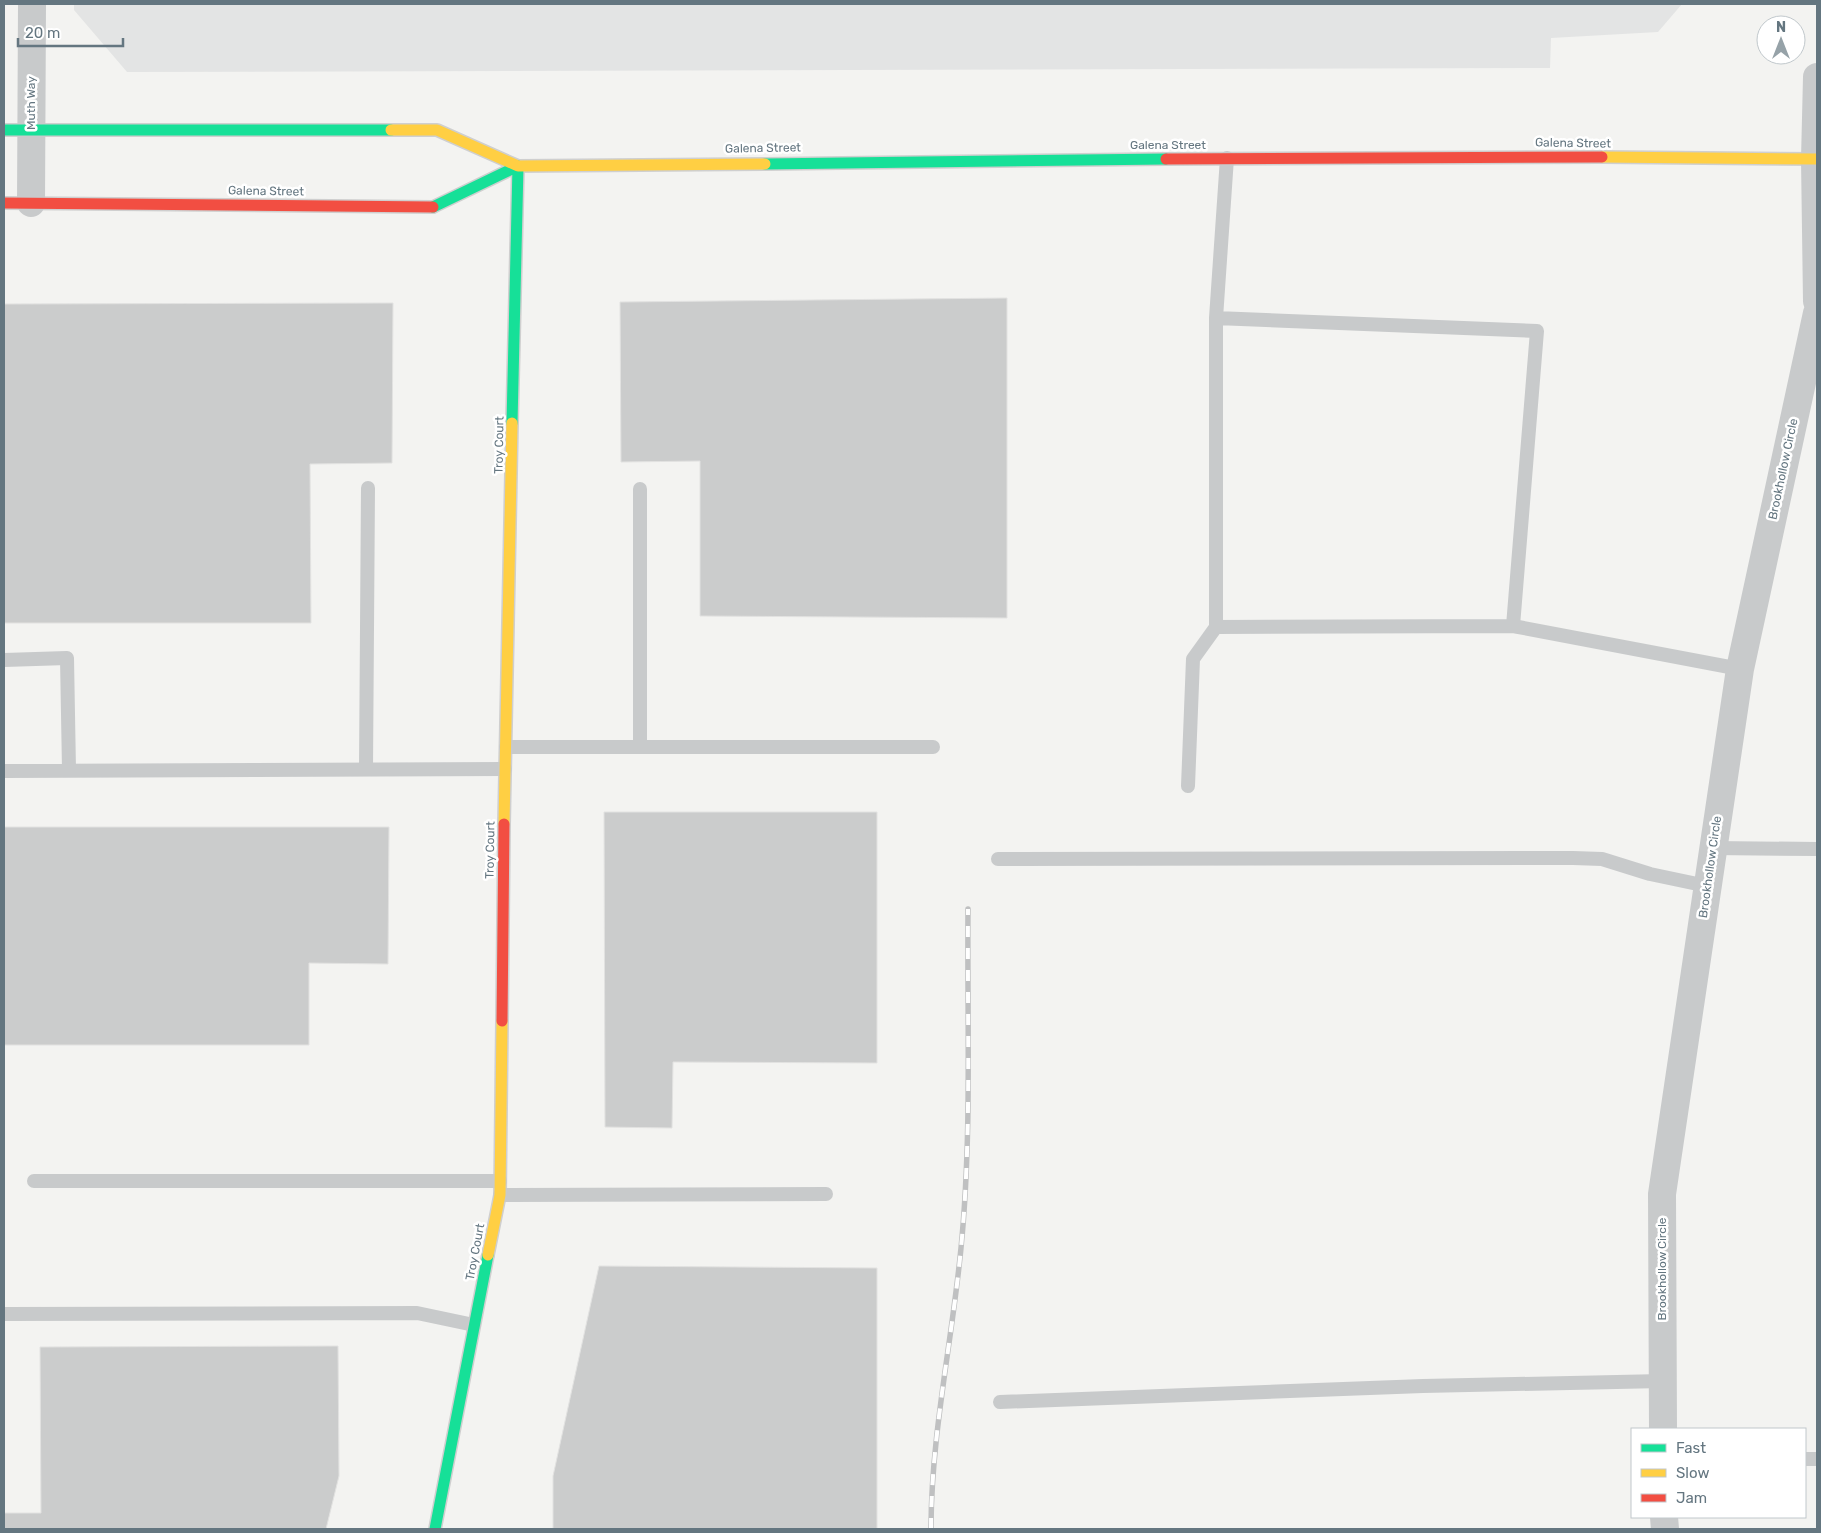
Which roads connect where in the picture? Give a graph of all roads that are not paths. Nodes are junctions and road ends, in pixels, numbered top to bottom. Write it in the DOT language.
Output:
graph roads {
  1 [pos="32,4"];
  2 [pos="1817,77"];
  3 [pos="4,130"];
  4 [pos="31,130"];
  5 [pos="1228,158"];
  6 [pos="1816,159"];
  7 [pos="518,166"];
  8 [pos="4,203"];
  9 [pos="31,203"];
  10 [pos="1817,301"];
  11 [pos="1817,313"];
  12 [pos="1216,318"];
  13 [pos="368,488"];
  14 [pos="640,489"];
  15 [pos="1512,626"];
  16 [pos="1216,628"];
  17 [pos="4,660"];
  18 [pos="1740,669"];
  19 [pos="506,747"];
  20 [pos="640,747"];
  21 [pos="933,747"];
  22 [pos="366,769"];
  23 [pos="505,769"];
  24 [pos="69,770"];
  25 [pos="4,771"];
  26 [pos="1188,786"];
  27 [pos="1713,848"];
  28 [pos="1817,849"];
  29 [pos="998,859"];
  30 [pos="1707,886"];
  31 [pos="34,1181"];
  32 [pos="500,1181"];
  33 [pos="826,1194"];
  34 [pos="500,1195"];
  35 [pos="4,1314"];
  36 [pos="474,1325"];
  37 [pos="1663,1381"];
  38 [pos="1000,1402"];
  39 [pos="1663,1428"];
  40 [pos="435,1529"];
  1 -- 4 [label="street, Muth Way"];
  2 -- 6 [label="street"];
  3 -- 4 [label="street, Galena Street"];
  4 -- 7 [label="street, Galena Street"];
  4 -- 9 [label="street, Muth Way"];
  5 -- 6 [label="street, Galena Street"];
  5 -- 7 [label="street, Galena Street"];
  5 -- 12 [label="lane"];
  6 -- 10 [label="street"];
  7 -- 9 [label="street, Galena Street"];
  7 -- 19 [label="street, Troy Court"];
  8 -- 9 [label="street, Galena Street"];
  11 -- 18 [label="street, Brookhollow Circle"];
  12 -- 15 [label="lane"];
  12 -- 16 [label="lane"];
  13 -- 22 [label="lane"];
  14 -- 20 [label="lane"];
  15 -- 16 [label="lane"];
  15 -- 18 [label="lane"];
  16 -- 26 [label="lane"];
  17 -- 24 [label="lane"];
  18 -- 27 [label="street, Brookhollow Circle"];
  19 -- 20 [label="lane"];
  19 -- 23 [label="street, Troy Court"];
  20 -- 21 [label="lane"];
  22 -- 23 [label="lane"];
  22 -- 24 [label="lane"];
  23 -- 32 [label="street, Troy Court"];
  24 -- 25 [label="lane"];
  27 -- 28 [label="lane"];
  27 -- 30 [label="street, Brookhollow Circle"];
  29 -- 30 [label="lane"];
  30 -- 37 [label="street, Brookhollow Circle"];
  31 -- 32 [label="lane"];
  32 -- 34 [label="street, Troy Court"];
  33 -- 34 [label="lane"];
  34 -- 36 [label="street, Troy Court"];
  35 -- 36 [label="lane"];
  36 -- 40 [label="street, Troy Court"];
  37 -- 38 [label="lane"];
  37 -- 39 [label="street, Brookhollow Circle"];
}
